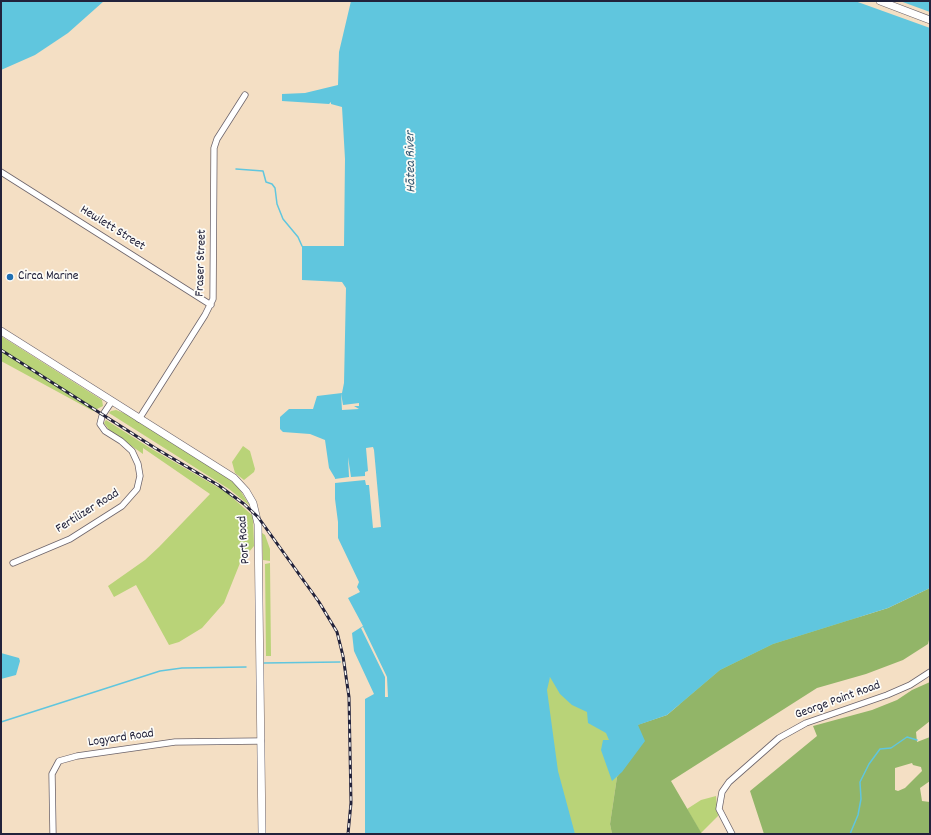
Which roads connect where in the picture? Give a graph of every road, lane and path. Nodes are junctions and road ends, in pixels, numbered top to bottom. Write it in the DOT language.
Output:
graph roads {
  1 [pos="880,1"];
  2 [pos="930,20"];
  3 [pos="245,95"];
  4 [pos="1,172"];
  5 [pos="211,305"];
  6 [pos="1,331"];
  7 [pos="112,401"];
  8 [pos="139,419"];
  9 [pos="13,563"];
  10 [pos="930,672"];
  11 [pos="261,741"];
  12 [pos="53,834"];
  13 [pos="262,834"];
  14 [pos="732,834"];
  1 -- 2 [label="main road"];
  3 -- 5 [label="street, Fraser Street"];
  4 -- 5 [label="street, Hewlett Street"];
  5 -- 8 [label="street, Fraser Street"];
  6 -- 7 [label="main road, Port Road"];
  7 -- 8 [label="main road, Port Road"];
  7 -- 9 [label="street, Fertilizer Road"];
  8 -- 11 [label="main road, Port Road"];
  10 -- 14 [label="street, George Point Road"];
  11 -- 12 [label="street, Logyard Road"];
  11 -- 13 [label="main road, Port Road"];
}
